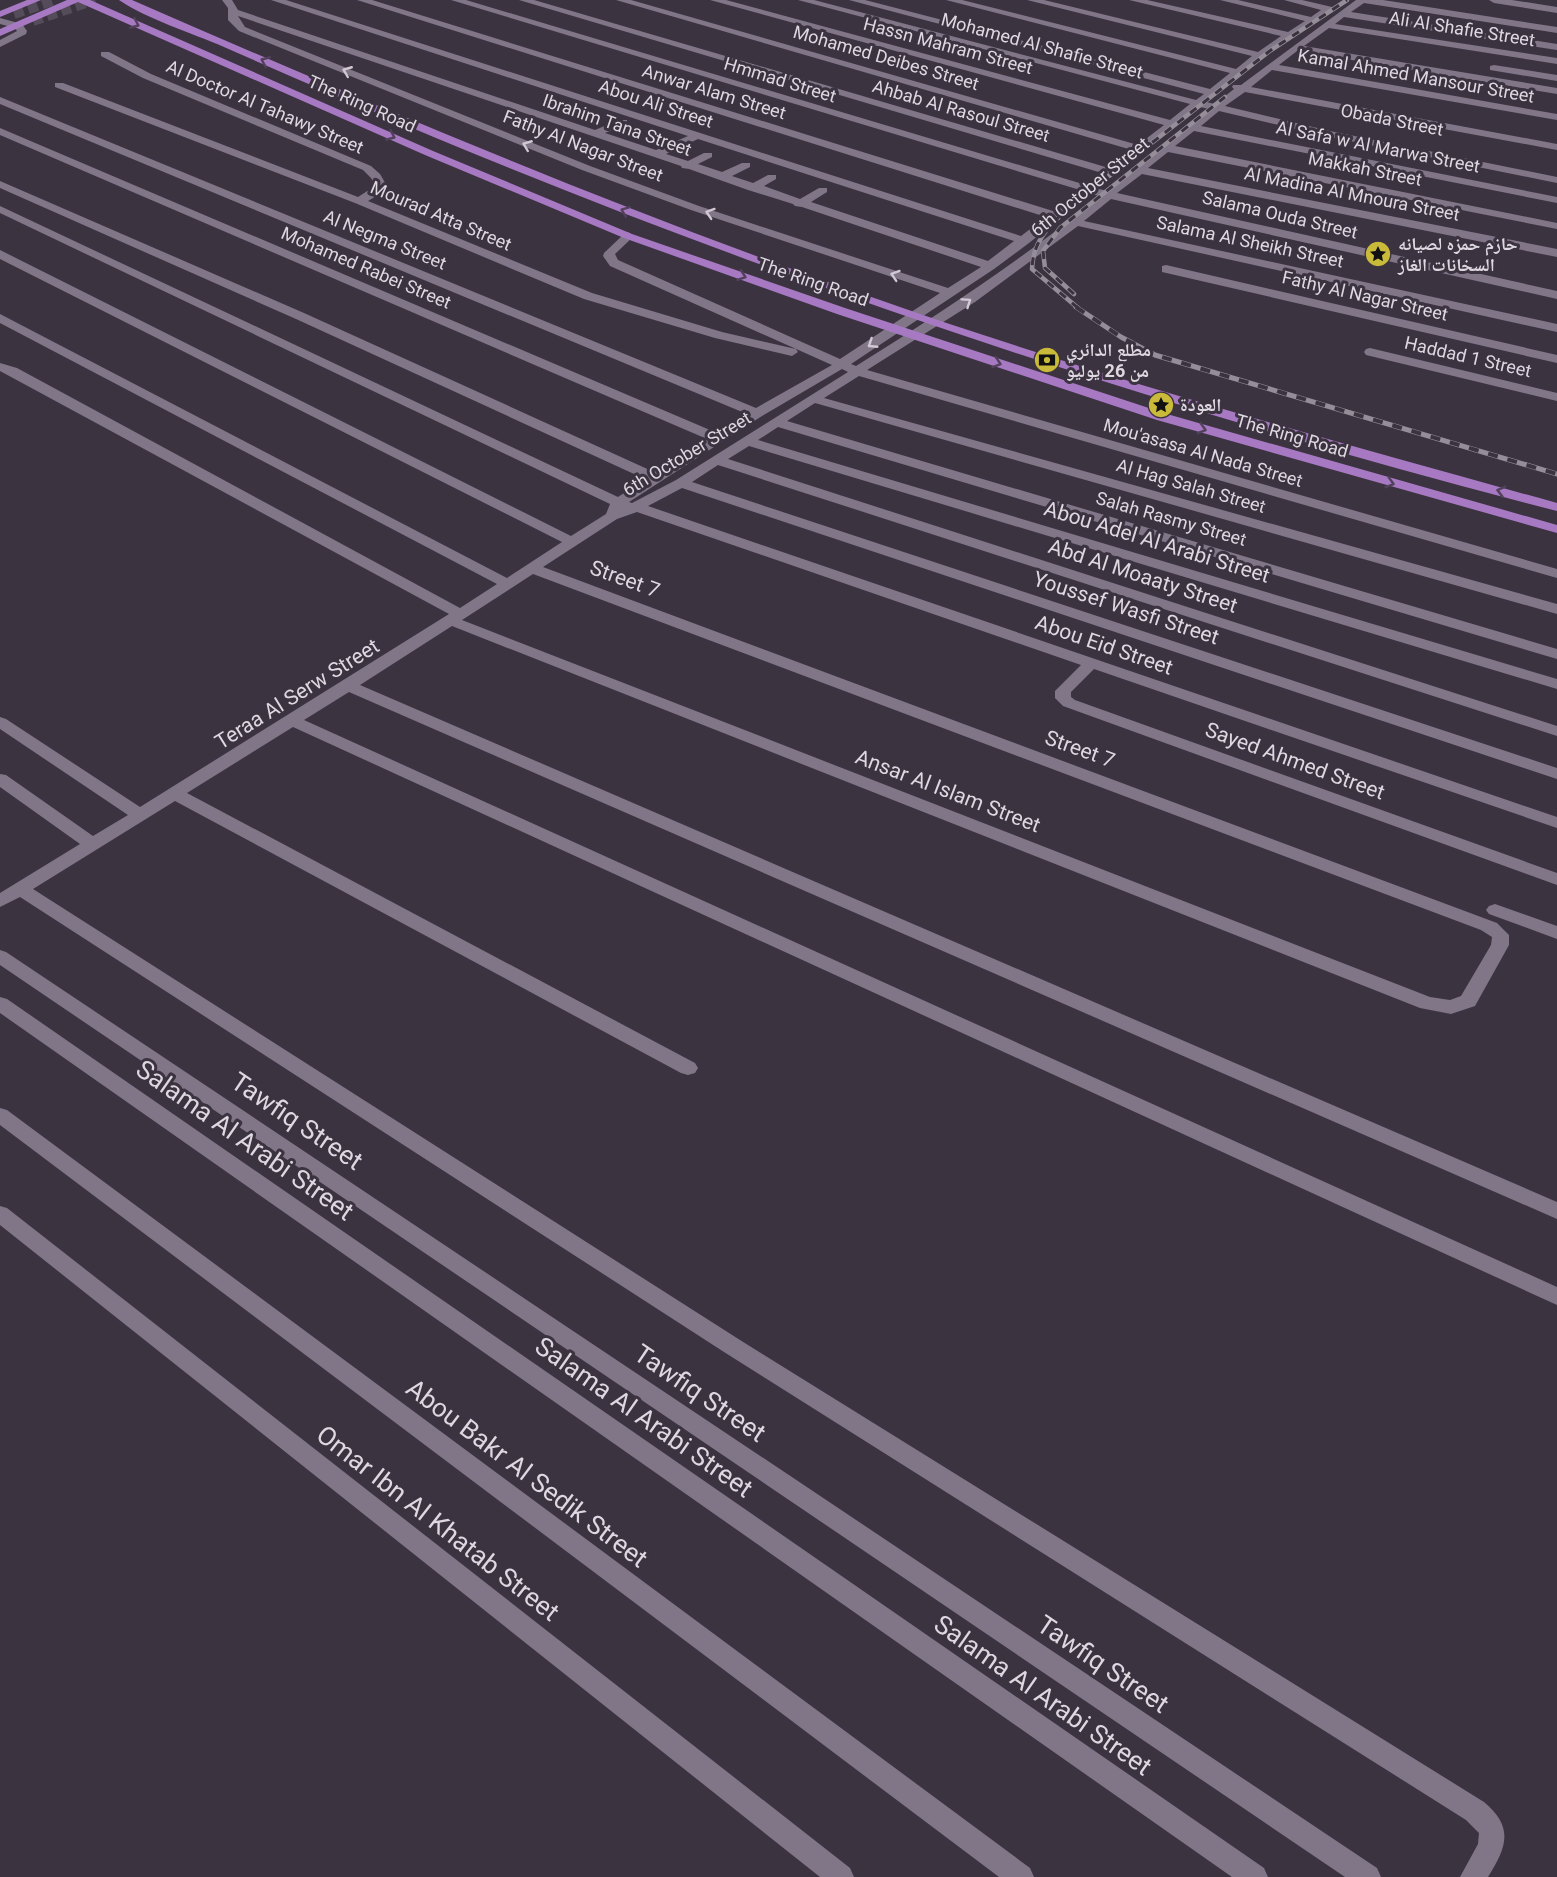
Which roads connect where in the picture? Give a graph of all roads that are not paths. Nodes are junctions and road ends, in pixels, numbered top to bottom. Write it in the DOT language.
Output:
graph roads {
  1 [pos="36,0"];
  2 [pos="75,0"];
  3 [pos="82,0"];
  4 [pos="124,0"];
  5 [pos="228,0"];
  6 [pos="276,0"];
  7 [pos="362,0"];
  8 [pos="456,0"];
  9 [pos="524,0"];
  10 [pos="621,0"];
  11 [pos="715,0"];
  12 [pos="803,0"];
  13 [pos="854,0"];
  14 [pos="951,0"];
  15 [pos="1032,0"];
  16 [pos="1092,0"];
  17 [pos="1134,0"];
  18 [pos="1225,0"];
  19 [pos="1289,0"];
  20 [pos="1343,0"];
  21 [pos="1364,0"];
  22 [pos="1494,0"];
  23 [pos="1329,9"];
  24 [pos="1073,10"];
  25 [pos="1557,10"];
  26 [pos="1122,11"];
  27 [pos="234,12"];
  28 [pos="0,14"];
  29 [pos="14,14"];
  30 [pos="1342,14"];
  31 [pos="1161,15"];
  32 [pos="1108,18"];
  33 [pos="0,20"];
  34 [pos="1312,20"];
  35 [pos="33,21"];
  36 [pos="1326,25"];
  37 [pos="19,26"];
  38 [pos="1139,26"];
  39 [pos="1557,30"];
  40 [pos="1196,32"];
  41 [pos="0,33"];
  42 [pos="1288,35"];
  43 [pos="1185,37"];
  44 [pos="1,44"];
  45 [pos="1557,47"];
  46 [pos="1295,48"];
  47 [pos="105,54"];
  48 [pos="1260,55"];
  49 [pos="1557,61"];
  50 [pos="1270,67"];
  51 [pos="1486,67"];
  52 [pos="1238,72"];
  53 [pos="1557,78"];
  54 [pos="1223,84"];
  55 [pos="59,85"];
  56 [pos="1243,88"];
  57 [pos="1557,91"];
  58 [pos="1212,93"];
  59 [pos="0,100"];
  60 [pos="1209,105"];
  61 [pos="1557,117"];
  62 [pos="622,122"];
  63 [pos="1172,124"];
  64 [pos="1192,127"];
  65 [pos="0,131"];
  66 [pos="594,134"];
  67 [pos="699,135"];
  68 [pos="1557,147"];
  69 [pos="1166,148"];
  70 [pos="1141,149"];
  71 [pos="654,155"];
  72 [pos="708,155"];
  73 [pos="746,165"];
  74 [pos="686,166"];
  75 [pos="1557,168"];
  76 [pos="1140,170"];
  77 [pos="1112,172"];
  78 [pos="720,177"];
  79 [pos="772,177"];
  80 [pos="1557,180"];
  81 [pos="0,184"];
  82 [pos="752,188"];
  83 [pos="822,190"];
  84 [pos="1098,192"];
  85 [pos="1557,200"];
  86 [pos="359,201"];
  87 [pos="799,204"];
  88 [pos="0,209"];
  89 [pos="1056,216"];
  90 [pos="1075,222"];
  91 [pos="1557,226"];
  92 [pos="628,236"];
  93 [pos="1024,241"];
  94 [pos="1557,253"];
  95 [pos="0,254"];
  96 [pos="990,266"];
  97 [pos="1166,269"];
  98 [pos="951,293"];
  99 [pos="1557,295"];
  100 [pos="0,318"];
  101 [pos="1557,328"];
  102 [pos="1370,352"];
  103 [pos="816,354"];
  104 [pos="1557,359"];
  105 [pos="840,365"];
  106 [pos="0,367"];
  107 [pos="859,372"];
  108 [pos="1557,396"];
  109 [pos="814,399"];
  110 [pos="757,413"];
  111 [pos="775,422"];
  112 [pos="717,438"];
  113 [pos="746,441"];
  114 [pos="716,460"];
  115 [pos="655,478"];
  116 [pos="681,483"];
  117 [pos="1557,507"];
  118 [pos="634,508"];
  119 [pos="615,509"];
  120 [pos="1557,529"];
  121 [pos="572,542"];
  122 [pos="532,568"];
  123 [pos="1557,574"];
  124 [pos="508,584"];
  125 [pos="1557,609"];
  126 [pos="457,618"];
  127 [pos="1557,654"];
  128 [pos="1091,663"];
  129 [pos="1557,684"];
  130 [pos="349,686"];
  131 [pos="294,721"];
  132 [pos="0,722"];
  133 [pos="1557,731"];
  134 [pos="1557,774"];
  135 [pos="0,778"];
  136 [pos="175,794"];
  137 [pos="140,815"];
  138 [pos="1557,823"];
  139 [pos="92,844"];
  140 [pos="1557,879"];
  141 [pos="26,893"];
  142 [pos="1,899"];
  143 [pos="1495,910"];
  144 [pos="1557,933"];
  145 [pos="0,956"];
  146 [pos="1427,1003"];
  147 [pos="0,1004"];
  148 [pos="688,1068"];
  149 [pos="0,1115"];
  150 [pos="1557,1211"];
  151 [pos="0,1214"];
  152 [pos="1557,1296"];
  153 [pos="841,1877"];
  154 [pos="1021,1877"];
  155 [pos="1256,1877"];
  156 [pos="1368,1877"];
  157 [pos="1473,1877"];
  1 -- 28 [label="highway"];
  2 -- 41 [label="highway"];
  3 -- 92 [label="highway, The Ring Road, one-way"];
  117 -- 4 [label="highway, The Ring Road, one-way"];
  5 -- 27 [label="street, Fathy Al Nagar Street"];
  6 -- 67 [label="street, Abou Ali Street"];
  7 -- 89 [label="street, Anwar Alam Street"];
  8 -- 84 [label="street, Hmmad Street"];
  9 -- 77 [label="street, Ahbab Al Rasoul Street"];
  10 -- 70 [label="street, Mohamed Deibes Street"];
  11 -- 63 [label="street, Hassn Mahram Street"];
  12 -- 60 [label="street, Mohamed Al Shafie Street"];
  13 -- 58 [label="street"];
  14 -- 52 [label="street"];
  15 -- 24 [label="street"];
  16 -- 24 [label="street"];
  17 -- 42 [label="street"];
  18 -- 34 [label="street"];
  19 -- 23 [label="street"];
  20 -- 23 [label="street, 6th October Street"];
  21 -- 30 [label="street, 6th October Street"];
  21 -- 39 [label="street"];
  22 -- 25 [label="street"];
  23 -- 34 [label="street, 6th October Street"];
  24 -- 32 [label="street"];
  26 -- 32 [label="street"];
  27 -- 66 [label="street, Ibrahim Tana Street"];
  98 -- 27 [label="street, Fathy Al Nagar Street, one-way"];
  29 -- 33 [label="street"];
  30 -- 36 [label="street, 6th October Street"];
  30 -- 45 [label="street"];
  31 -- 38 [label="street"];
  32 -- 38 [label="street"];
  33 -- 37 [label="street"];
  34 -- 42 [label="street, 6th October Street"];
  35 -- 37 [label="street"];
  36 -- 46 [label="street, 6th October Street"];
  36 -- 49 [label="street, Ali Al Shafie Street"];
  37 -- 44 [label="street"];
  38 -- 43 [label="street"];
  40 -- 43 [label="street"];
  42 -- 48 [label="street, 6th October Street"];
  43 -- 48 [label="street"];
  46 -- 50 [label="street, 6th October Street"];
  46 -- 57 [label="street"];
  47 -- 86 [label="street, Al Doctor Al Tahawy Street"];
  48 -- 52 [label="street, 6th October Street"];
  50 -- 56 [label="street, 6th October Street"];
  50 -- 61 [label="street, Kamal Ahmed Mansour Street"];
  51 -- 53 [label="street"];
  52 -- 54 [label="street, 6th October Street"];
  54 -- 56 [label="street"];
  54 -- 58 [label="street, 6th October Street"];
  55 -- 86 [label="street, Mourad Atta Street"];
  56 -- 60 [label="street, 6th October Street"];
  56 -- 68 [label="street"];
  58 -- 60 [label="street, 6th October Street"];
  59 -- 110 [label="street, Al Negma Street"];
  60 -- 63 [label="street, 6th October Street"];
  60 -- 64 [label="street, 6th October Street"];
  60 -- 75 [label="street, Obada Street"];
  60 -- 80 [label="street"];
  62 -- 66 [label="street"];
  63 -- 70 [label="street, 6th October Street"];
  64 -- 69 [label="street, 6th October Street"];
  64 -- 85 [label="street, Al Safa w Al Marwa Street"];
  65 -- 112 [label="street, Mohamed Rabei Street"];
  66 -- 71 [label="street, Ibrahim Tana Street"];
  67 -- 71 [label="street"];
  67 -- 93 [label="street, Abou Ali Street"];
  69 -- 76 [label="street, 6th October Street"];
  69 -- 91 [label="street, Makkah Street"];
  70 -- 77 [label="street, 6th October Street"];
  71 -- 74 [label="street, Ibrahim Tana Street"];
  72 -- 74 [label="street"];
  73 -- 78 [label="street"];
  74 -- 78 [label="street, Ibrahim Tana Street"];
  76 -- 84 [label="street, 6th October Street"];
  76 -- 94 [label="street, Al Madina Al Mnoura Street"];
  77 -- 84 [label="street, 6th October Street"];
  78 -- 82 [label="street, Ibrahim Tana Street"];
  79 -- 82 [label="street"];
  81 -- 115 [label="street"];
  82 -- 87 [label="street, Ibrahim Tana Street"];
  83 -- 87 [label="street"];
  84 -- 89 [label="street, 6th October Street"];
  84 -- 90 [label="street, 6th October Street"];
  84 -- 99 [label="street, Salama Ouda Street"];
  86 -- 103 [label="street, Mourad Atta Street"];
  87 -- 96 [label="street, Ibrahim Tana Street"];
  88 -- 119 [label="street, Abou Eid Street"];
  89 -- 93 [label="street, 6th October Street"];
  90 -- 101 [label="street, Salama Al Sheikh Street"];
  107 -- 90 [label="street, 6th October Street, one-way"];
  92 -- 103 [label="street, Mou'asasa Al Nada Street"];
  92 -- 120 [label="highway, The Ring Road, one-way"];
  93 -- 96 [label="street, 6th October Street"];
  95 -- 121 [label="street"];
  96 -- 98 [label="street, 6th October Street"];
  97 -- 104 [label="street, Fathy Al Nagar Street"];
  98 -- 105 [label="street, 6th October Street, one-way"];
  100 -- 124 [label="street"];
  102 -- 108 [label="street, Haddad 1 Street"];
  103 -- 105 [label="street, Mou'asasa Al Nada Street"];
  105 -- 107 [label="street, Mou'asasa Al Nada Street"];
  105 -- 110 [label="street, 6th October Street"];
  106 -- 126 [label="street, Ansar Al Islam Street"];
  107 -- 109 [label="street, 6th October Street"];
  107 -- 123 [label="street, Mou'asasa Al Nada Street"];
  109 -- 111 [label="street, 6th October Street"];
  109 -- 125 [label="street, Al Hag Salah Street"];
  110 -- 112 [label="street, 6th October Street"];
  111 -- 113 [label="street, 6th October Street"];
  111 -- 127 [label="street, Salah Rasmy Street"];
  112 -- 115 [label="street, 6th October Street"];
  113 -- 114 [label="street, 6th October Street"];
  113 -- 129 [label="street, Abou Adel Al Arabi Street"];
  114 -- 116 [label="street, 6th October Street"];
  114 -- 133 [label="street, Abd Al Moaaty Street"];
  115 -- 119 [label="street, 6th October Street"];
  116 -- 118 [label="street, 6th October Street"];
  116 -- 134 [label="street, Youssef Wasfi Street"];
  118 -- 119 [label="street, Abou Eid Street"];
  118 -- 128 [label="street, Abou Eid Street"];
  119 -- 121 [label="street, Teraa Al Serw Street"];
  121 -- 122 [label="street, Teraa Al Serw Street"];
  122 -- 124 [label="street, Teraa Al Serw Street"];
  122 -- 146 [label="street, Street 7"];
  124 -- 126 [label="street, Teraa Al Serw Street"];
  126 -- 130 [label="street, Teraa Al Serw Street"];
  126 -- 146 [label="street, Ansar Al Islam Street"];
  128 -- 138 [label="street, Abou Eid Street"];
  128 -- 140 [label="street, Sayed Ahmed Street"];
  130 -- 131 [label="street, Teraa Al Serw Street"];
  130 -- 150 [label="street"];
  131 -- 136 [label="street, Teraa Al Serw Street"];
  131 -- 152 [label="street"];
  132 -- 137 [label="street"];
  135 -- 139 [label="street"];
  136 -- 137 [label="street, Teraa Al Serw Street"];
  136 -- 148 [label="street"];
  137 -- 139 [label="street, Teraa Al Serw Street"];
  139 -- 141 [label="street, Teraa Al Serw Street"];
  141 -- 142 [label="street, Teraa Al Serw Street"];
  141 -- 157 [label="street"];
  143 -- 144 [label="street"];
  145 -- 156 [label="street, Tawfiq Street"];
  147 -- 155 [label="street, Salama Al Arabi Street"];
  149 -- 154 [label="street, Abou Bakr Al Sedik Street"];
  151 -- 153 [label="street, Omar Ibn Al Khatab Street"];
}
